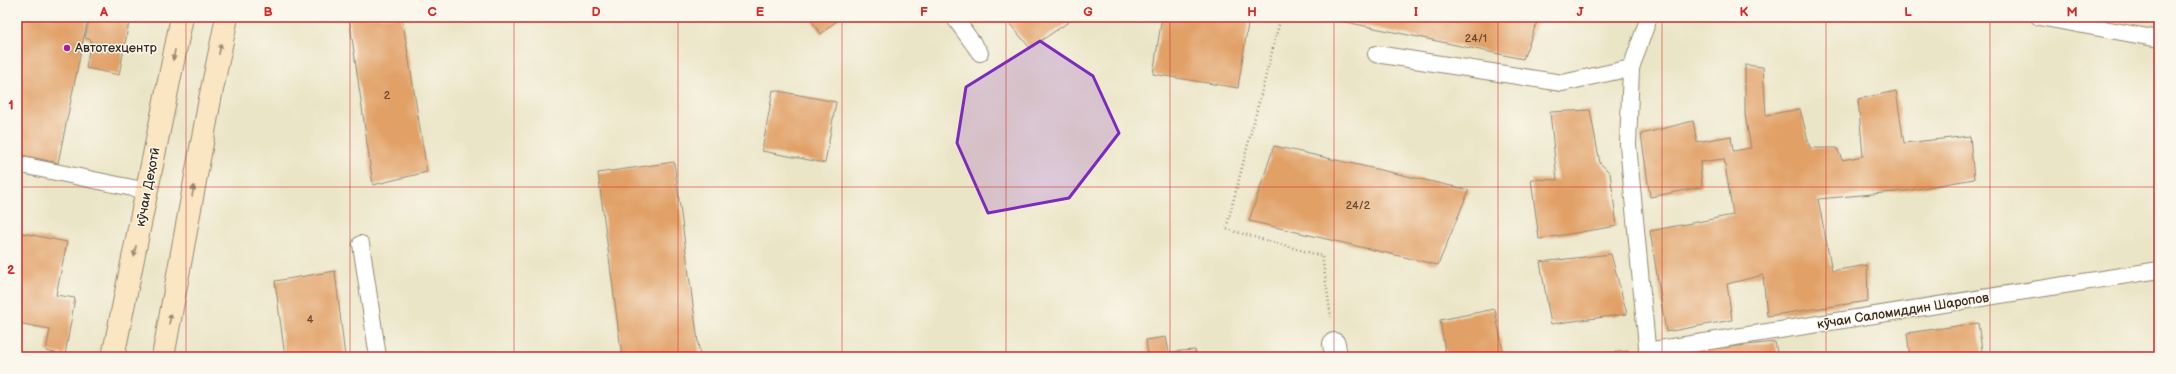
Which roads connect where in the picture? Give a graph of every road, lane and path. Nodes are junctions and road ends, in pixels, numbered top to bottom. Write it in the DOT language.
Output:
graph roads {
  1 [pos="182,17"];
  2 [pos="227,17"];
  3 [pos="954,17"];
  4 [pos="1281,17"];
  5 [pos="1649,17"];
  6 [pos="2039,17"];
  7 [pos="2159,39"];
  8 [pos="980,53"];
  9 [pos="1376,54"];
  10 [pos="1631,68"];
  11 [pos="17,164"];
  12 [pos="147,191"];
  13 [pos="360,244"];
  14 [pos="2159,270"];
  15 [pos="1335,350"];
  16 [pos="1647,354"];
  17 [pos="114,357"];
  18 [pos="163,357"];
  19 [pos="378,357"];
  1 -- 12 [label="street, кӯчаи Деҳотӣ, one-way"];
  18 -- 2 [label="street, one-way"];
  3 -- 8 [label="lane"];
  4 -- 15 [label="path"];
  5 -- 10 [label="lane"];
  6 -- 7 [label="lane"];
  9 -- 10 [label="lane"];
  10 -- 16 [label="lane"];
  11 -- 12 [label="lane"];
  12 -- 17 [label="street, кӯчаи Деҳотӣ, one-way"];
  13 -- 19 [label="lane"];
  14 -- 16 [label="lane, кӯчаи Саломиддин Шаропов"];
}
